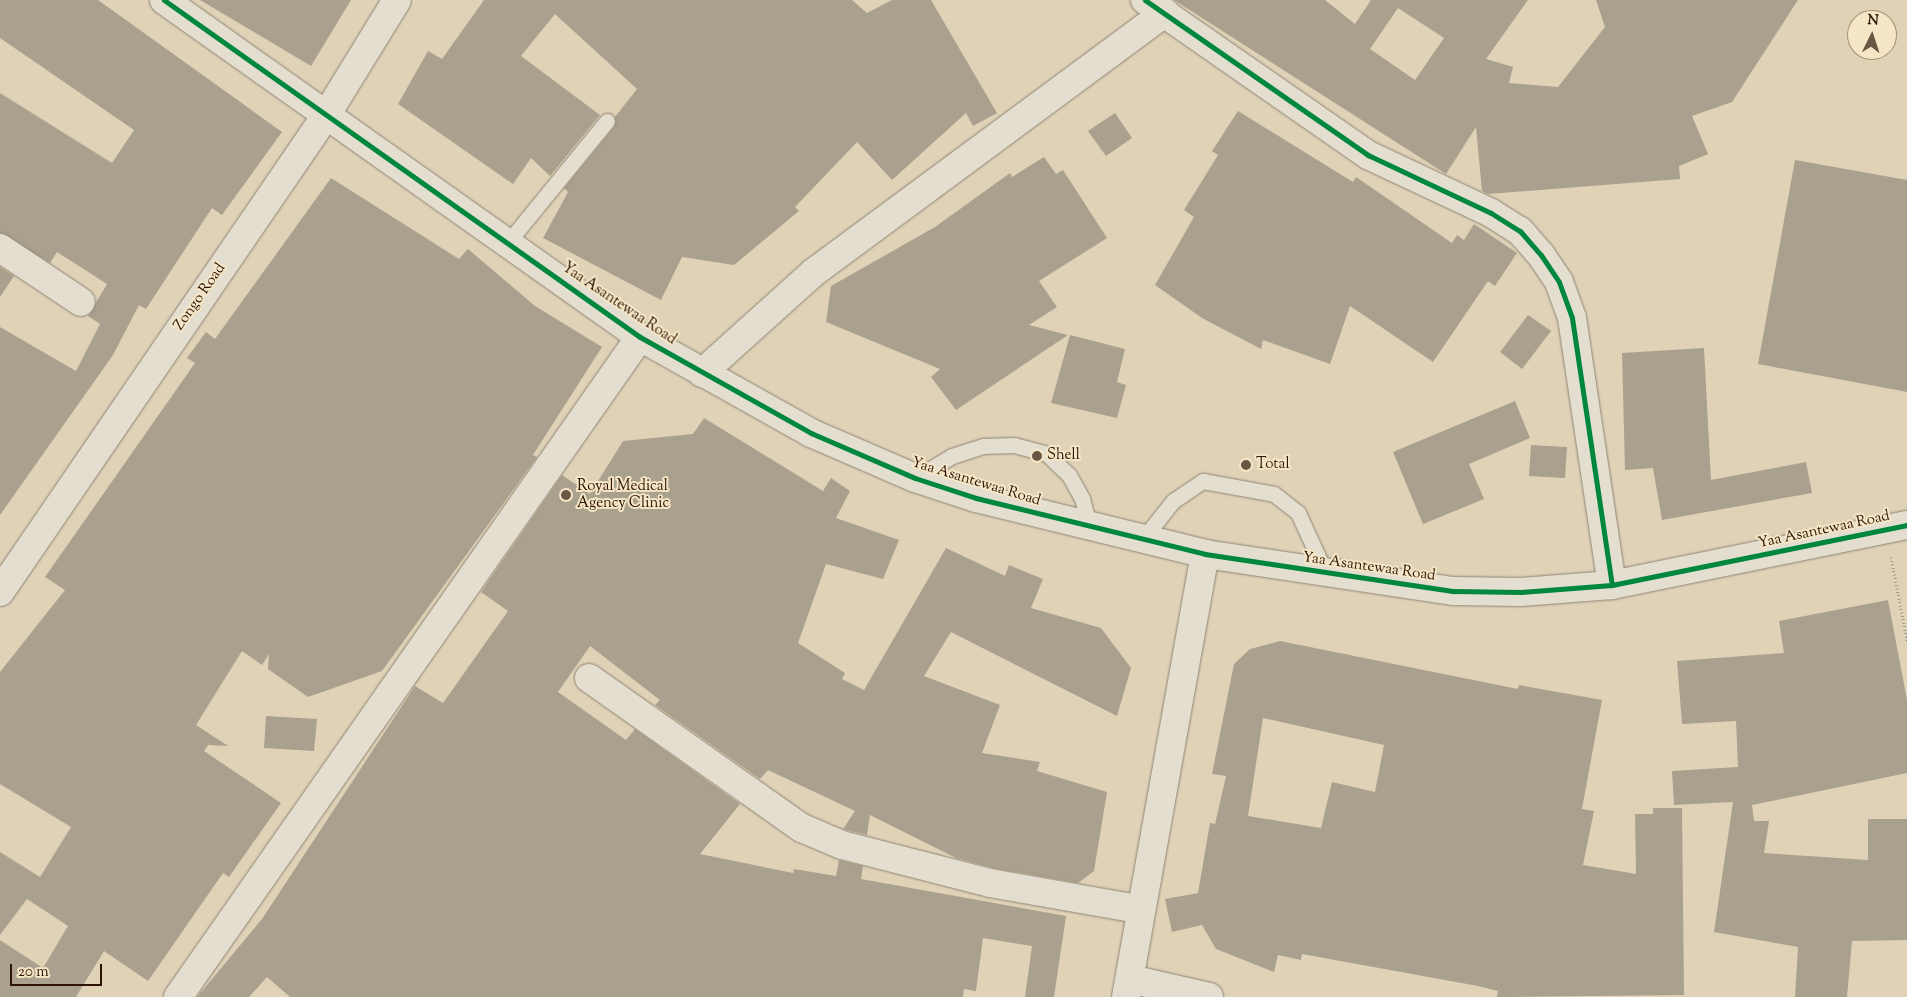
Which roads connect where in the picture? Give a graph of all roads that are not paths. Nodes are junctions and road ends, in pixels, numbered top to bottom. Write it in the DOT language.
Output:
graph roads {
  1 [pos="164,0"];
  2 [pos="397,0"];
  3 [pos="1155,7"];
  4 [pos="324,117"];
  5 [pos="607,121"];
  6 [pos="509,241"];
  7 [pos="0,248"];
  8 [pos="81,302"];
  9 [pos="640,337"];
  10 [pos="702,373"];
  11 [pos="915,478"];
  12 [pos="1897,528"];
  13 [pos="1090,529"];
  14 [pos="1142,540"];
  15 [pos="1204,554"];
  16 [pos="1326,574"];
  17 [pos="1612,585"];
  18 [pos="0,592"];
  19 [pos="589,678"];
  20 [pos="1138,909"];
  21 [pos="1128,988"];
  22 [pos="178,997"];
  23 [pos="1209,997"];
  1 -- 4 [label="street, Yaa Asantewaa Road"];
  2 -- 4 [label="street, Zongo Road"];
  3 -- 10 [label="street"];
  3 -- 17 [label="street"];
  4 -- 6 [label="street, Yaa Asantewaa Road"];
  4 -- 18 [label="street, Zongo Road"];
  5 -- 6 [label="lane"];
  6 -- 9 [label="street, Yaa Asantewaa Road"];
  7 -- 8 [label="street"];
  9 -- 10 [label="street, Yaa Asantewaa Road"];
  9 -- 22 [label="street"];
  10 -- 11 [label="street, Yaa Asantewaa Road"];
  11 -- 13 [label="street, Yaa Asantewaa Road"];
  11 -- 13 [label="lane"];
  12 -- 17 [label="street, Yaa Asantewaa Road"];
  13 -- 14 [label="street, Yaa Asantewaa Road"];
  14 -- 15 [label="street, Yaa Asantewaa Road"];
  14 -- 16 [label="lane"];
  15 -- 16 [label="street, Yaa Asantewaa Road"];
  15 -- 20 [label="street"];
  16 -- 17 [label="street, Yaa Asantewaa Road"];
  19 -- 20 [label="street"];
  20 -- 21 [label="street"];
  21 -- 23 [label="street"];
}
